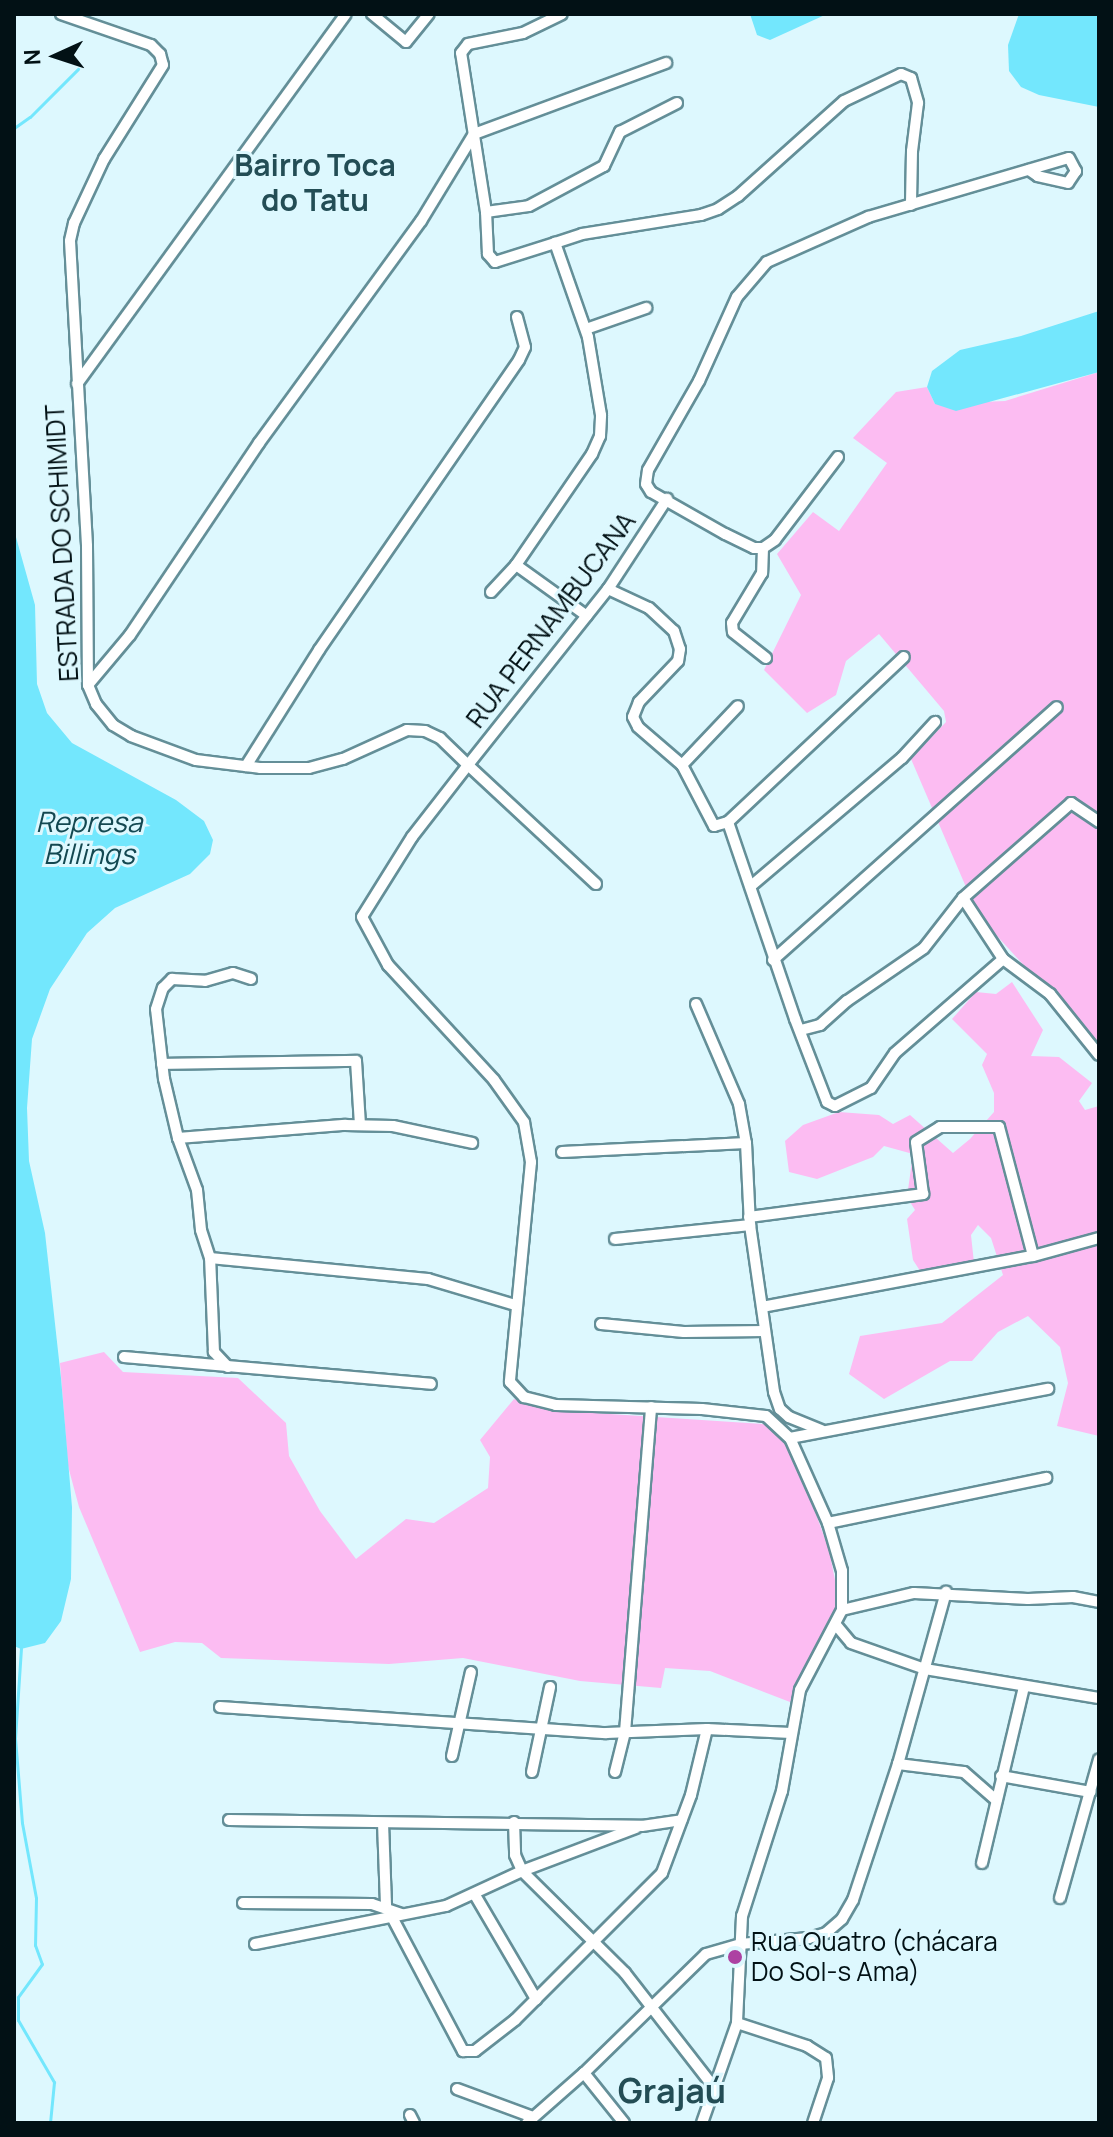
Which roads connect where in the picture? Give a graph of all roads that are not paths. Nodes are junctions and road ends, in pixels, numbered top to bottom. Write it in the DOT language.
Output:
graph roads {
  1 [pos="61,14"];
  2 [pos="346,14"];
  3 [pos="372,14"];
  4 [pos="429,14"];
  5 [pos="562,14"];
  6 [pos="666,63"];
  7 [pos="677,103"];
  8 [pos="474,134"];
  9 [pos="1029,170"];
  10 [pos="911,205"];
  11 [pos="486,212"];
  12 [pos="555,243"];
  13 [pos="646,308"];
  14 [pos="517,317"];
  15 [pos="586,329"];
  16 [pos="77,384"];
  17 [pos="838,457"];
  18 [pos="667,499"];
  19 [pos="763,548"];
  20 [pos="516,565"];
  21 [pos="608,589"];
  22 [pos="491,592"];
  23 [pos="587,616"];
  24 [pos="904,657"];
  25 [pos="766,658"];
  26 [pos="88,685"];
  27 [pos="738,706"];
  28 [pos="1057,707"];
  29 [pos="935,722"];
  30 [pos="468,765"];
  31 [pos="682,765"];
  32 [pos="246,766"];
  33 [pos="728,822"];
  34 [pos="1099,822"];
  35 [pos="596,884"];
  36 [pos="751,886"];
  37 [pos="963,898"];
  38 [pos="1003,959"];
  39 [pos="773,960"];
  40 [pos="251,979"];
  41 [pos="696,1004"];
  42 [pos="801,1030"];
  43 [pos="1099,1055"];
  44 [pos="162,1064"];
  45 [pos="360,1125"];
  46 [pos="178,1138"];
  47 [pos="472,1143"];
  48 [pos="746,1143"];
  49 [pos="562,1152"];
  50 [pos="750,1221"];
  51 [pos="1099,1238"];
  52 [pos="615,1239"];
  53 [pos="1033,1256"];
  54 [pos="210,1258"];
  55 [pos="515,1305"];
  56 [pos="762,1307"];
  57 [pos="601,1324"];
  58 [pos="765,1331"];
  59 [pos="124,1357"];
  60 [pos="228,1367"];
  61 [pos="431,1384"];
  62 [pos="1048,1389"];
  63 [pos="651,1407"];
  64 [pos="821,1430"];
  65 [pos="790,1438"];
  66 [pos="1046,1478"];
  67 [pos="828,1523"];
  68 [pos="946,1592"];
  69 [pos="1099,1602"];
  70 [pos="842,1610"];
  71 [pos="836,1625"];
  72 [pos="925,1669"];
  73 [pos="471,1672"];
  74 [pos="550,1687"];
  75 [pos="1024,1687"];
  76 [pos="1099,1698"];
  77 [pos="220,1707"];
  78 [pos="459,1721"];
  79 [pos="543,1726"];
  80 [pos="707,1729"];
  81 [pos="625,1732"];
  82 [pos="791,1733"];
  83 [pos="452,1756"];
  84 [pos="1099,1759"];
  85 [pos="898,1764"];
  86 [pos="532,1772"];
  87 [pos="615,1772"];
  88 [pos="1001,1776"];
  89 [pos="1091,1792"];
  90 [pos="996,1800"];
  91 [pos="229,1820"];
  92 [pos="682,1820"];
  93 [pos="514,1822"];
  94 [pos="383,1823"];
  95 [pos="642,1826"];
  96 [pos="982,1863"];
  97 [pos="522,1871"];
  98 [pos="475,1895"];
  99 [pos="1060,1898"];
  100 [pos="243,1903"];
  101 [pos="386,1906"];
  102 [pos="396,1915"];
  103 [pos="594,1941"];
  104 [pos="255,1944"];
  105 [pos="740,1944"];
  106 [pos="536,1999"];
  107 [pos="653,2006"];
  108 [pos="737,2023"];
  109 [pos="584,2073"];
  110 [pos="713,2086"];
  111 [pos="457,2089"];
  112 [pos="528,2120"];
  113 [pos="624,2123"];
  114 [pos="702,2123"];
  115 [pos="813,2123"];
  1 -- 16 [label="street, ESTRADA DO SCHIMIDT"];
  2 -- 16 [label="street"];
  3 -- 4 [label="street"];
  5 -- 8 [label="street"];
  6 -- 8 [label="street"];
  7 -- 11 [label="street"];
  8 -- 11 [label="street"];
  8 -- 26 [label="street"];
  9 -- 10 [label="street"];
  10 -- 12 [label="street"];
  10 -- 18 [label="street"];
  11 -- 12 [label="street"];
  12 -- 15 [label="street"];
  13 -- 15 [label="street"];
  14 -- 32 [label="street"];
  15 -- 20 [label="street"];
  16 -- 26 [label="street, ESTRADA DO SCHIMIDT"];
  17 -- 19 [label="street"];
  18 -- 19 [label="street"];
  18 -- 21 [label="street, RUA PERNAMBUCANA"];
  19 -- 25 [label="street"];
  20 -- 22 [label="street"];
  20 -- 23 [label="street"];
  21 -- 23 [label="street, RUA PERNAMBUCANA"];
  21 -- 31 [label="street"];
  23 -- 30 [label="street, RUA PERNAMBUCANA"];
  24 -- 33 [label="street"];
  26 -- 32 [label="street, ESTRADA DO SCHIMIDT"];
  27 -- 31 [label="street"];
  28 -- 39 [label="street"];
  29 -- 36 [label="street"];
  30 -- 32 [label="street, ESTRADA DO SCHIMIDT"];
  30 -- 35 [label="street, ESTRADA DO SCHIMIDT"];
  30 -- 55 [label="street"];
  31 -- 33 [label="street"];
  33 -- 36 [label="street"];
  34 -- 37 [label="street"];
  36 -- 39 [label="street"];
  37 -- 38 [label="street"];
  37 -- 42 [label="street"];
  38 -- 42 [label="street"];
  38 -- 43 [label="street"];
  39 -- 42 [label="street"];
  40 -- 44 [label="street"];
  41 -- 48 [label="street"];
  44 -- 45 [label="street"];
  44 -- 46 [label="street"];
  45 -- 46 [label="street"];
  45 -- 47 [label="street"];
  46 -- 54 [label="street"];
  48 -- 49 [label="street"];
  48 -- 50 [label="street"];
  50 -- 52 [label="street"];
  50 -- 53 [label="street"];
  50 -- 56 [label="street"];
  51 -- 53 [label="street"];
  53 -- 56 [label="street"];
  54 -- 55 [label="street"];
  54 -- 60 [label="street"];
  55 -- 63 [label="street"];
  56 -- 58 [label="street"];
  57 -- 58 [label="street"];
  58 -- 64 [label="street"];
  59 -- 60 [label="street"];
  60 -- 61 [label="street"];
  62 -- 64 [label="street"];
  63 -- 65 [label="street"];
  63 -- 81 [label="street"];
  64 -- 65 [label="street"];
  65 -- 67 [label="street"];
  66 -- 67 [label="street"];
  67 -- 70 [label="street"];
  68 -- 69 [label="street"];
  68 -- 70 [label="street"];
  68 -- 72 [label="street"];
  70 -- 71 [label="street"];
  71 -- 72 [label="street"];
  71 -- 82 [label="street"];
  72 -- 75 [label="street"];
  72 -- 85 [label="street"];
  73 -- 78 [label="street"];
  74 -- 79 [label="street"];
  75 -- 76 [label="street"];
  75 -- 88 [label="street"];
  77 -- 78 [label="street"];
  78 -- 79 [label="street"];
  78 -- 83 [label="street"];
  79 -- 81 [label="street"];
  79 -- 86 [label="street"];
  80 -- 81 [label="street"];
  80 -- 82 [label="street"];
  80 -- 92 [label="street"];
  81 -- 87 [label="street"];
  82 -- 105 [label="street"];
  84 -- 89 [label="street"];
  85 -- 90 [label="street"];
  85 -- 105 [label="street"];
  88 -- 89 [label="street"];
  88 -- 90 [label="street"];
  89 -- 99 [label="street"];
  90 -- 96 [label="street"];
  91 -- 94 [label="street"];
  92 -- 95 [label="street"];
  92 -- 103 [label="street"];
  93 -- 94 [label="street"];
  93 -- 95 [label="street"];
  93 -- 97 [label="street"];
  94 -- 101 [label="street"];
  95 -- 97 [label="street"];
  97 -- 98 [label="street"];
  97 -- 103 [label="street"];
  98 -- 102 [label="street"];
  98 -- 106 [label="street"];
  100 -- 101 [label="street"];
  101 -- 102 [label="street"];
  102 -- 104 [label="street"];
  102 -- 106 [label="street"];
  103 -- 106 [label="street"];
  103 -- 107 [label="street"];
  105 -- 107 [label="street"];
  105 -- 108 [label="street"];
  107 -- 109 [label="street"];
  107 -- 110 [label="street"];
  108 -- 110 [label="street"];
  108 -- 115 [label="street"];
  109 -- 112 [label="street"];
  109 -- 113 [label="street"];
  110 -- 114 [label="street"];
  111 -- 112 [label="street"];
}
